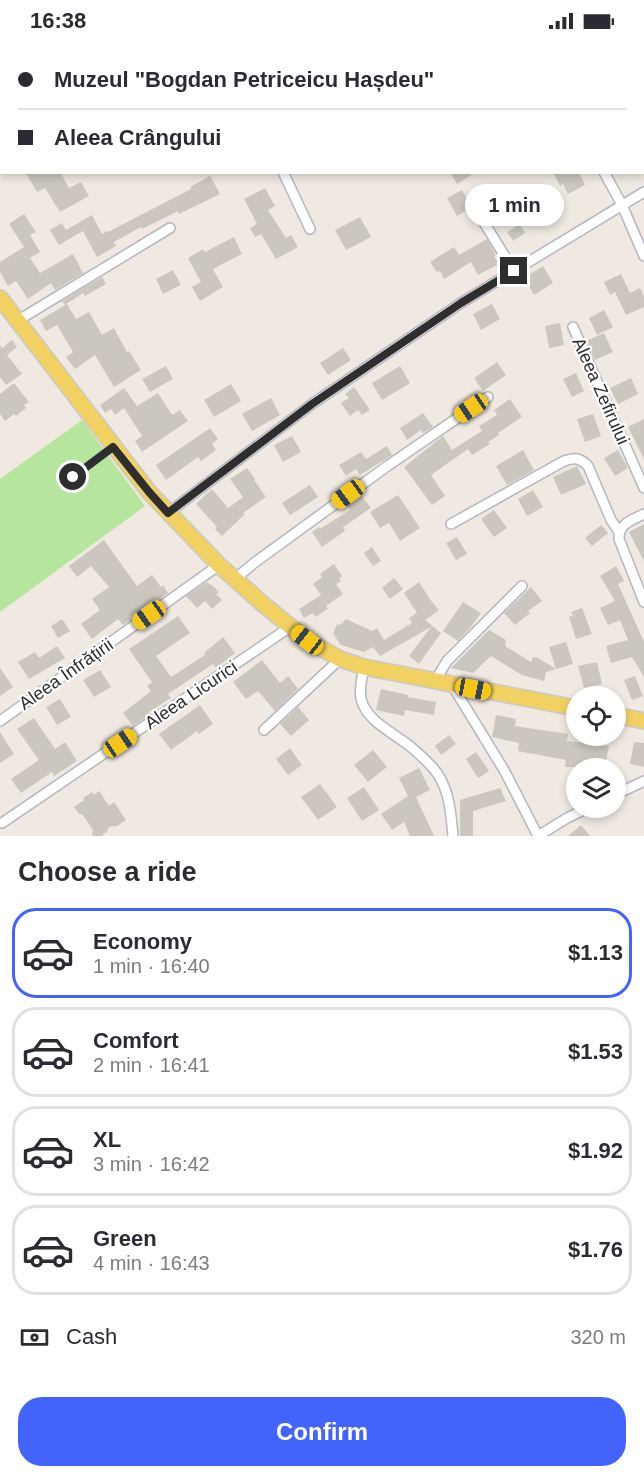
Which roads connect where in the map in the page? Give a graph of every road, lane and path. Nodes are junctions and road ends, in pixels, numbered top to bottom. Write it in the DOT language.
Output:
graph roads {
  1 [pos="285,174"];
  2 [pos="605,174"];
  3 [pos="644,192"];
  4 [pos="622,206"];
  5 [pos="480,216"];
  6 [pos="170,228"];
  7 [pos="310,229"];
  8 [pos="644,256"];
  9 [pos="514,271"];
  10 [pos="0,298"];
  11 [pos="17,321"];
  12 [pos="573,327"];
  13 [pos="488,397"];
  14 [pos="113,447"];
  15 [pos="73,477"];
  16 [pos="644,488"];
  17 [pos="168,513"];
  18 [pos="644,514"];
  19 [pos="451,524"];
  20 [pos="619,532"];
  21 [pos="219,565"];
  22 [pos="235,579"];
  23 [pos="522,586"];
  24 [pos="644,602"];
  25 [pos="290,627"];
  26 [pos="340,659"];
  27 [pos="364,667"];
  28 [pos="435,681"];
  29 [pos="452,685"];
  30 [pos="566,706"];
  31 [pos="626,717"];
  32 [pos="0,721"];
  33 [pos="644,721"];
  34 [pos="264,730"];
  35 [pos="644,781"];
  36 [pos="626,790"];
  37 [pos="567,818"];
  38 [pos="2,824"];
  39 [pos="453,836"];
  40 [pos="538,836"];
  1 -- 7 [label="street"];
  2 -- 4 [label="street"];
  3 -- 4 [label="street"];
  4 -- 8 [label="street"];
  4 -- 9 [label="street"];
  5 -- 9 [label="street"];
  6 -- 11 [label="street"];
  9 -- 17 [label="street"];
  10 -- 11 [label="main road"];
  11 -- 14 [label="main road"];
  12 -- 16 [label="street, Aleea Zefirului"];
  13 -- 22 [label="street"];
  14 -- 15 [label="lane"];
  14 -- 17 [label="main road"];
  17 -- 21 [label="main road"];
  18 -- 20 [label="street"];
  19 -- 20 [label="street"];
  20 -- 24 [label="street"];
  21 -- 22 [label="main road"];
  21 -- 32 [label="street, Aleea Înfrățirii"];
  22 -- 25 [label="main road"];
  23 -- 28 [label="street"];
  25 -- 26 [label="main road"];
  25 -- 38 [label="street, Aleea Licurici"];
  26 -- 27 [label="main road"];
  26 -- 34 [label="street"];
  27 -- 28 [label="main road"];
  27 -- 39 [label="street"];
  28 -- 29 [label="main road"];
  29 -- 30 [label="main road"];
  29 -- 40 [label="street"];
  31 -- 33 [label="main road"];
  35 -- 36 [label="street"];
  37 -- 40 [label="street"];
}
